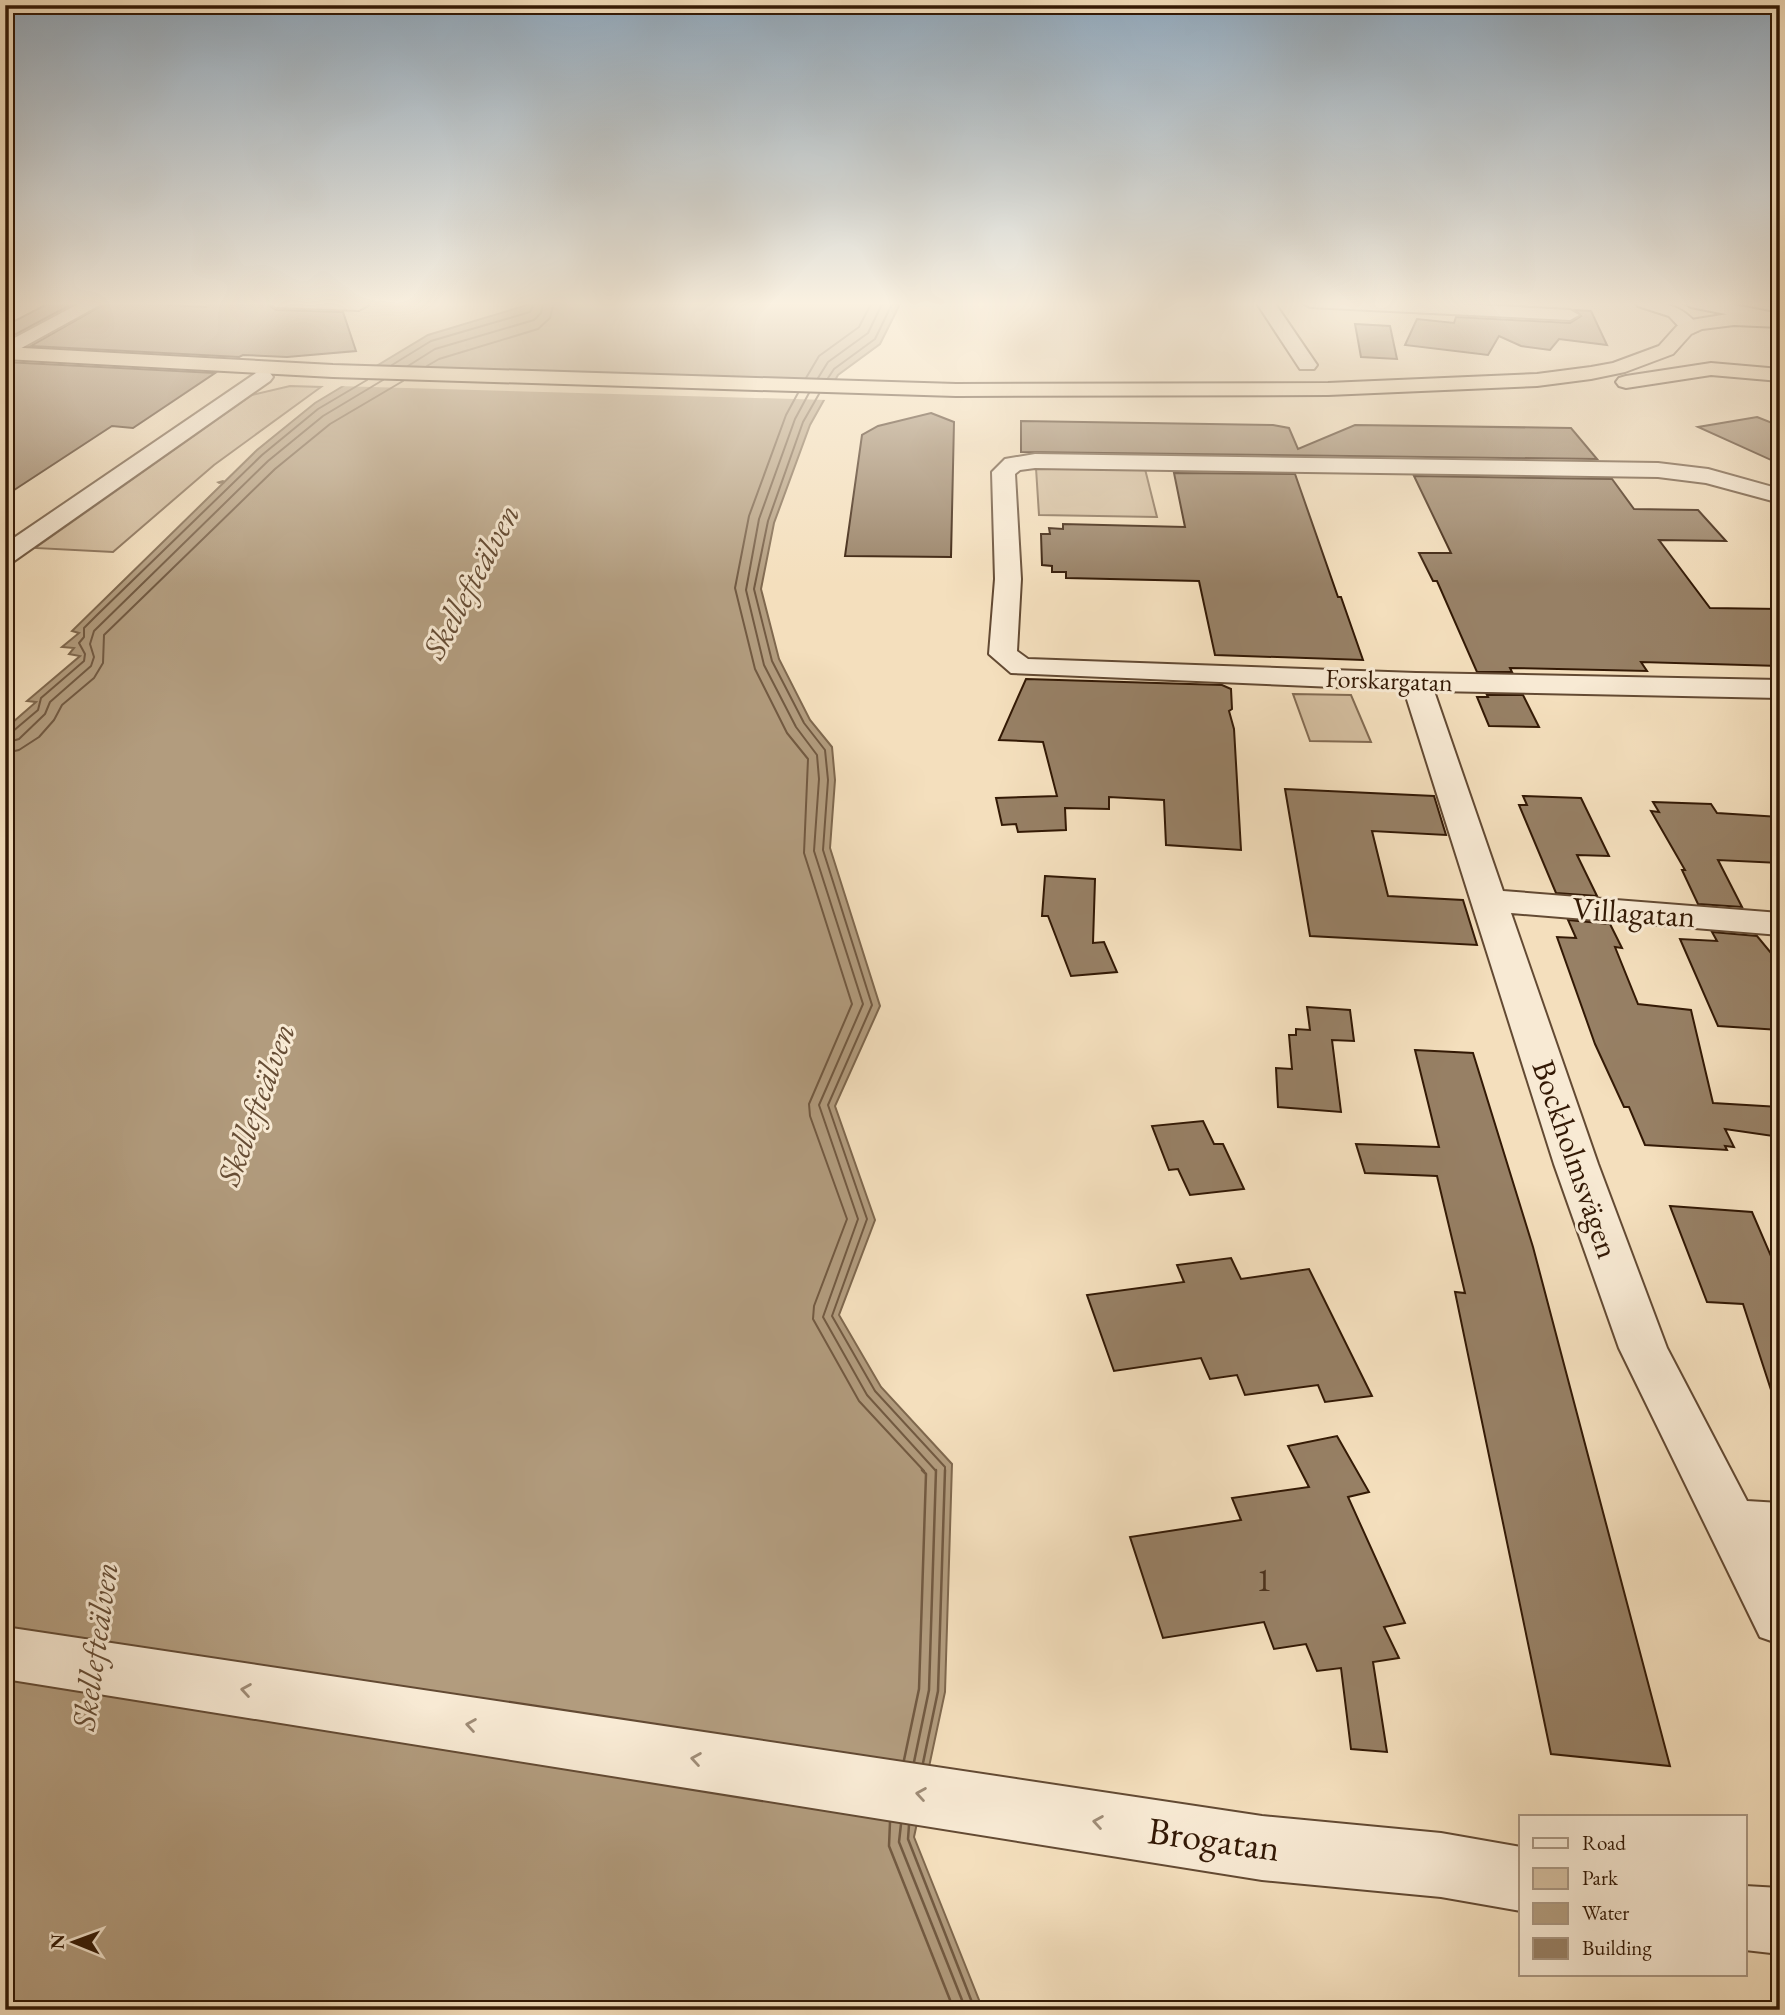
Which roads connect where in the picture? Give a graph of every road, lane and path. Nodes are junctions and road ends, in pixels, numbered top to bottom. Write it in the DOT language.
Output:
graph roads {
  1 [pos="235,396"];
  2 [pos="980,396"];
  3 [pos="1472,396"];
  4 [pos="1416,400"];
  5 [pos="1156,403"];
  6 [pos="1382,408"];
  7 [pos="1205,410"];
  8 [pos="1780,496"];
  9 [pos="10,550"];
  10 [pos="1416,682"];
  11 [pos="1780,689"];
  12 [pos="1489,901"];
  13 [pos="1780,924"];
  14 [pos="1755,1525"];
  15 [pos="1780,1619"];
  16 [pos="5,1653"];
  17 [pos="1519,1879"];
  18 [pos="1746,1918"];
  19 [pos="1780,1921"];
  1 -- 9 [label="street"];
  2 -- 5 [label="highway"];
  3 -- 4 [label="highway"];
  4 -- 5 [label="highway"];
  4 -- 6 [label="highway"];
  5 -- 7 [label="highway"];
  8 -- 10 [label="street, Forskargatan"];
  10 -- 11 [label="street, Forskargatan"];
  10 -- 12 [label="street, Bockholmsvägen"];
  12 -- 13 [label="street, Villagatan"];
  12 -- 14 [label="street, Bockholmsvägen"];
  14 -- 15 [label="street, Bockholmsvägen"];
  17 -- 16 [label="street, Brogatan, one-way"];
  18 -- 19 [label="street"];
}
